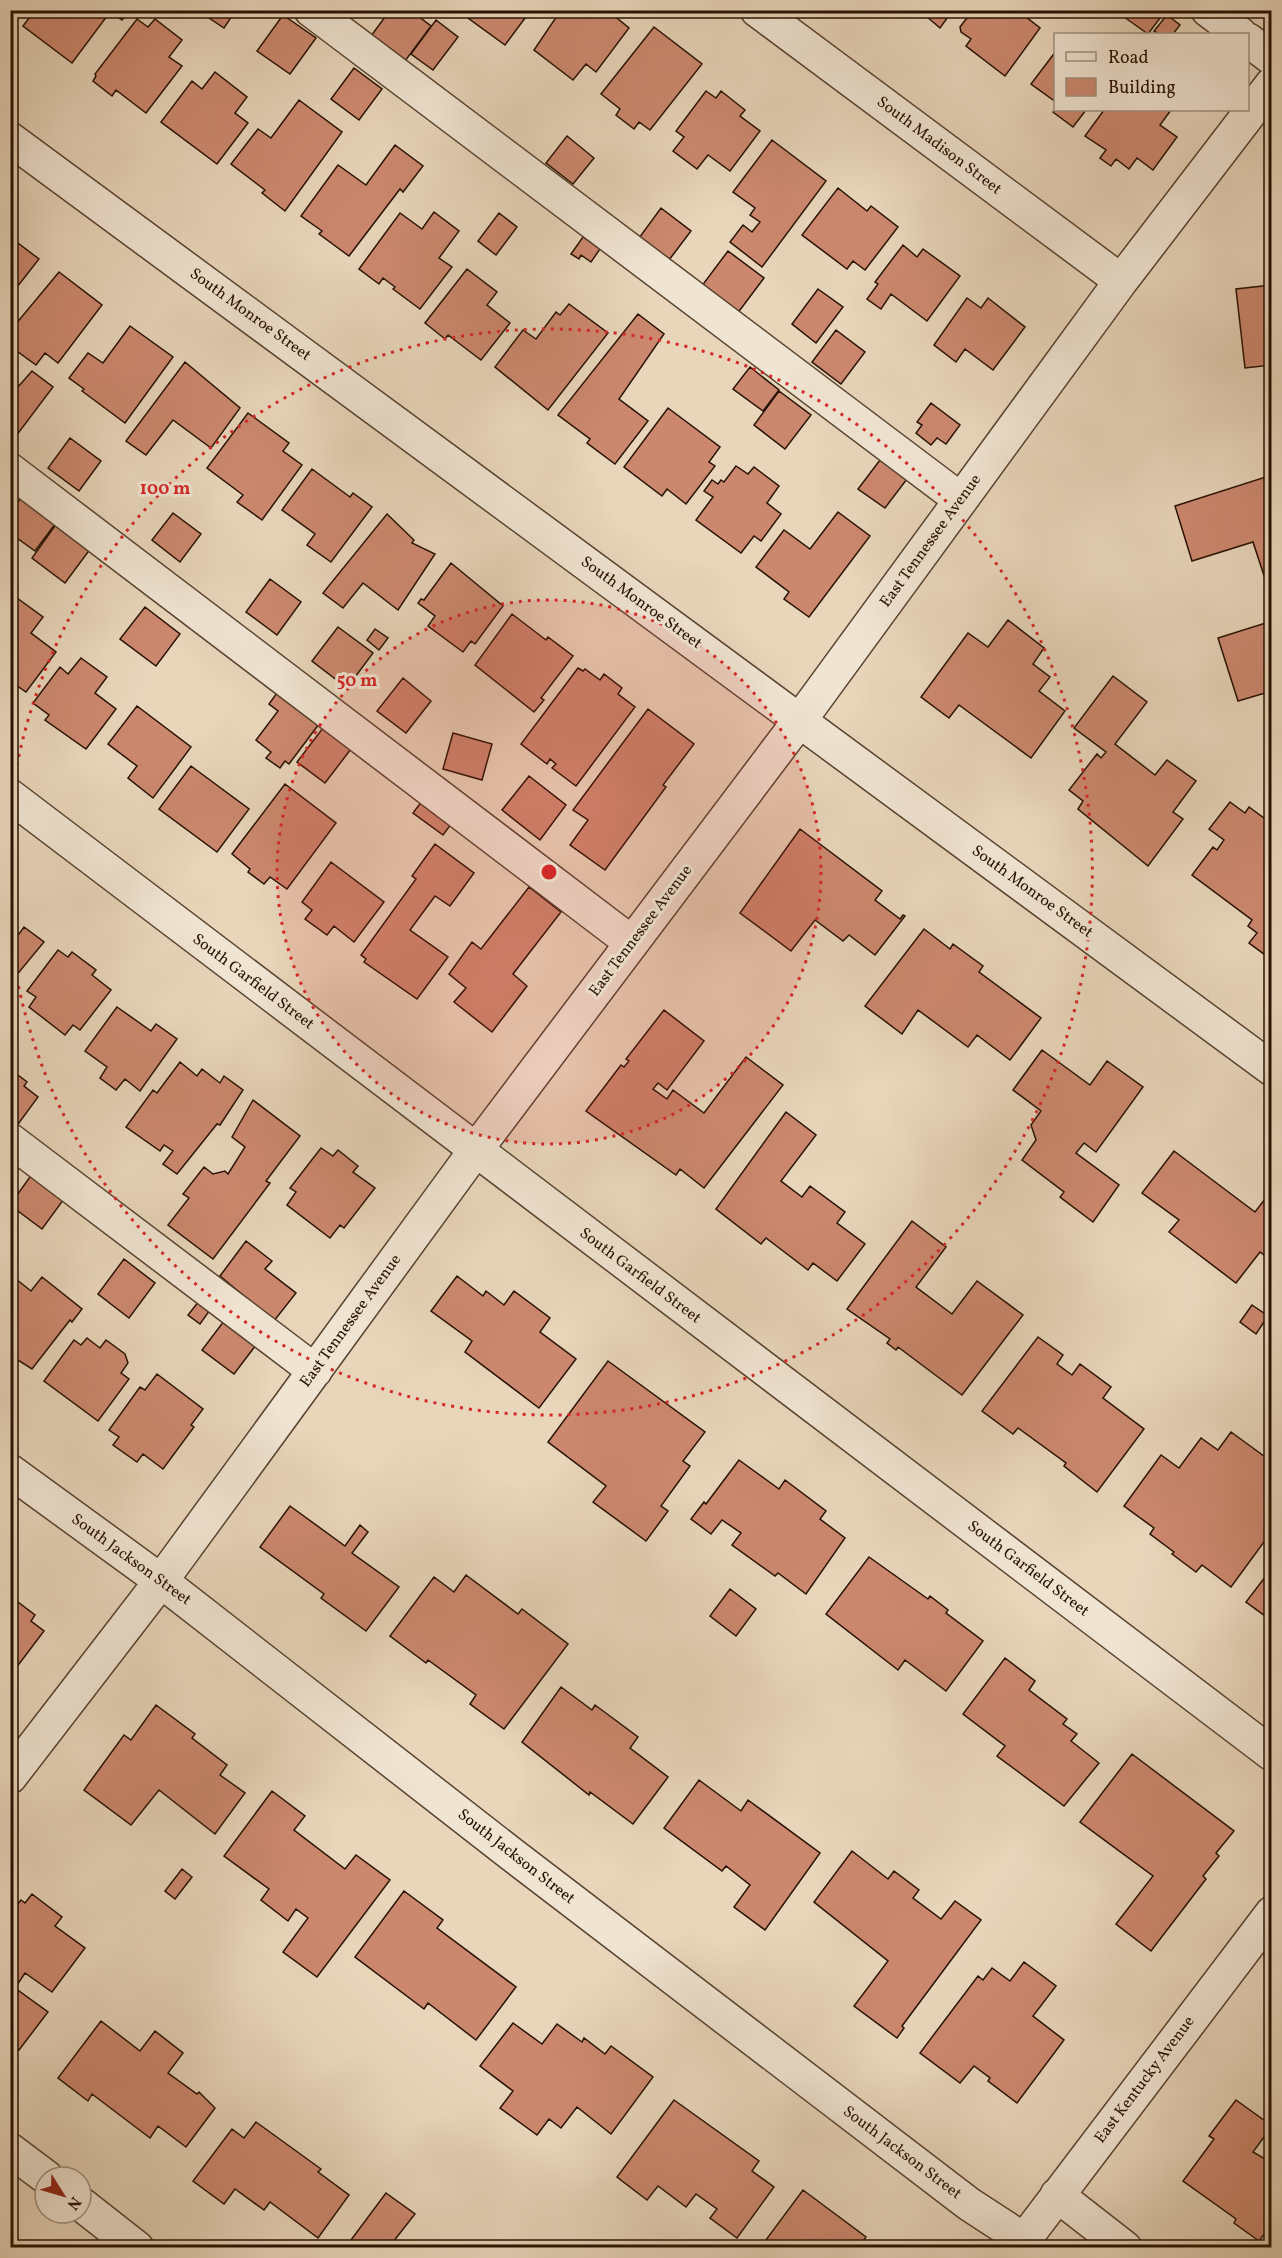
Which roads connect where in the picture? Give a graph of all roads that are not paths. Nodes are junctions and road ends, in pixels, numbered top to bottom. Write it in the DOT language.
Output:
graph roads {
  1 [pos="310,10"];
  2 [pos="757,10"];
  3 [pos="1208,10"];
  4 [pos="1239,33"];
  5 [pos="1249,41"];
  6 [pos="1272,58"];
  7 [pos="1272,84"];
  8 [pos="10,139"];
  9 [pos="1121,281"];
  10 [pos="10,470"];
  11 [pos="960,500"];
  12 [pos="800,720"];
  13 [pos="10,796"];
  14 [pos="632,943"];
  15 [pos="1272,1069"];
  16 [pos="10,1140"];
  17 [pos="475,1151"];
  18 [pos="315,1371"];
  19 [pos="10,1472"];
  20 [pos="161,1581"];
  21 [pos="1272,1754"];
  22 [pos="10,1778"];
  23 [pos="1272,1913"];
  24 [pos="10,2150"];
  25 [pos="33,2167"];
  26 [pos="1057,2195"];
  27 [pos="93,2213"];
  28 [pos="1021,2244"];
  29 [pos="137,2247"];
  30 [pos="1125,2247"];
  1 -- 11 [label="street"];
  2 -- 9 [label="street, South Madison Street"];
  3 -- 4 [label="street"];
  5 -- 6 [label="street"];
  7 -- 9 [label="street, East Tennessee Avenue"];
  8 -- 12 [label="street, South Monroe Street"];
  9 -- 11 [label="street, East Tennessee Avenue"];
  10 -- 14 [label="street"];
  11 -- 12 [label="street, East Tennessee Avenue"];
  12 -- 14 [label="street, East Tennessee Avenue"];
  12 -- 15 [label="street, South Monroe Street"];
  13 -- 17 [label="street, South Garfield Street"];
  14 -- 17 [label="street, East Tennessee Avenue"];
  16 -- 18 [label="street"];
  17 -- 18 [label="street, East Tennessee Avenue"];
  17 -- 21 [label="street, South Garfield Street"];
  18 -- 20 [label="street, East Tennessee Avenue"];
  19 -- 20 [label="street, South Jackson Street"];
  20 -- 22 [label="street, East Tennessee Avenue"];
  20 -- 28 [label="street, South Jackson Street"];
  23 -- 26 [label="street, East Kentucky Avenue"];
  24 -- 25 [label="street"];
  26 -- 28 [label="street, East Kentucky Avenue"];
  26 -- 30 [label="street"];
  27 -- 29 [label="street"];
}
